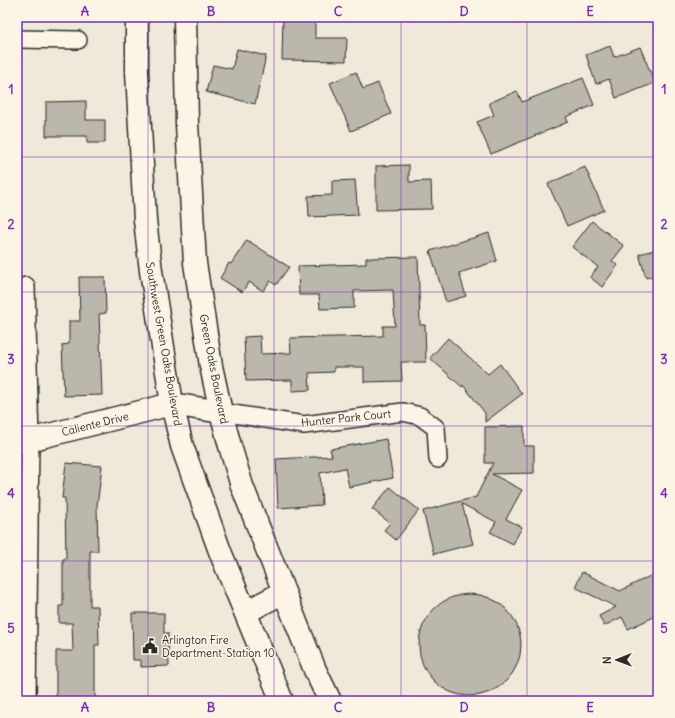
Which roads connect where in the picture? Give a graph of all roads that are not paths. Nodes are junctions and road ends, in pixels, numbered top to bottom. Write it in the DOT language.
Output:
graph roads {
  1 [pos="137,17"];
  2 [pos="185,17"];
  3 [pos="17,39"];
  4 [pos="78,40"];
  5 [pos="26,286"];
  6 [pos="172,404"];
  7 [pos="221,412"];
  8 [pos="23,442"];
  9 [pos="438,459"];
  10 [pos="284,592"];
  11 [pos="246,612"];
  12 [pos="27,701"];
  13 [pos="282,701"];
  14 [pos="330,701"];
  1 -- 6 [label="main road, Southwest Green Oaks Boulevard"];
  2 -- 7 [label="main road, Green Oaks Boulevard"];
  3 -- 4 [label="street"];
  5 -- 8 [label="street"];
  6 -- 7 [label="main road"];
  6 -- 8 [label="main road, Caliente Drive"];
  6 -- 11 [label="main road, Southwest Green Oaks Boulevard"];
  7 -- 9 [label="street, Hunter Park Court"];
  7 -- 10 [label="main road, Green Oaks Boulevard"];
  8 -- 12 [label="street"];
  10 -- 11 [label="main road"];
  10 -- 14 [label="main road, Green Oaks Boulevard"];
  11 -- 13 [label="main road, Southwest Green Oaks Boulevard"];
}
